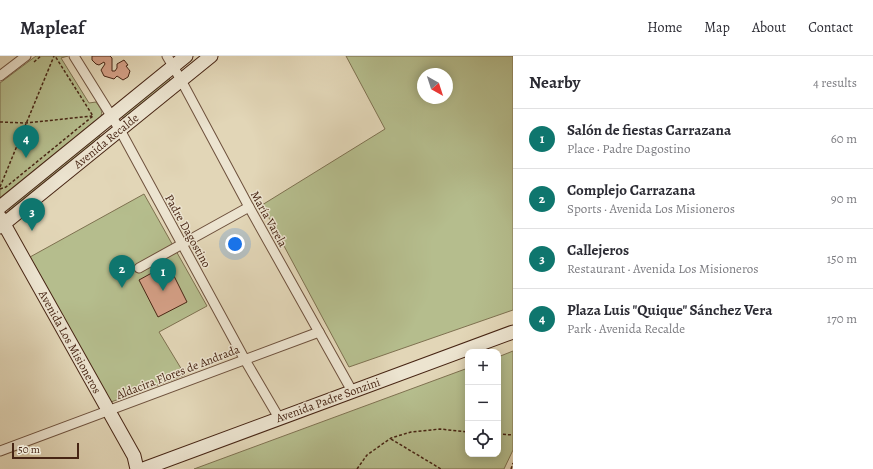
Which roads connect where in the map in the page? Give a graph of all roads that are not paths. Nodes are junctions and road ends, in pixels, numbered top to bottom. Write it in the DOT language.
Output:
graph roads {
  1 [pos="26,56"];
  2 [pos="74,56"];
  3 [pos="186,56"];
  4 [pos="211,56"];
  5 [pos="170,61"];
  6 [pos="0,76"];
  7 [pos="181,80"];
  8 [pos="112,116"];
  9 [pos="120,130"];
  10 [pos="0,207"];
  11 [pos="249,207"];
  12 [pos="1,225"];
  13 [pos="182,244"];
  14 [pos="139,268"];
  15 [pos="319,332"];
  16 [pos="513,332"];
  17 [pos="245,360"];
  18 [pos="352,392"];
  19 [pos="104,413"];
  20 [pos="279,418"];
  21 [pos="0,451"];
  22 [pos="136,469"];
  23 [pos="143,469"];
  1 -- 6 [label="street"];
  2 -- 8 [label="street, Padre Dagostino"];
  3 -- 5 [label="street, Avenida Recalde"];
  4 -- 7 [label="street, Avenida Recalde"];
  5 -- 7 [label="street, María Varela"];
  5 -- 8 [label="street, Avenida Recalde"];
  7 -- 9 [label="street, Avenida Recalde"];
  7 -- 11 [label="street, María Varela"];
  8 -- 9 [label="street, Padre Dagostino"];
  8 -- 10 [label="street, Avenida Recalde"];
  9 -- 12 [label="street, Avenida Recalde"];
  9 -- 13 [label="street, Padre Dagostino"];
  11 -- 13 [label="street"];
  11 -- 15 [label="street, María Varela"];
  12 -- 19 [label="street, Avenida Los Misioneros"];
  13 -- 14 [label="street"];
  13 -- 17 [label="street, Padre Dagostino"];
  15 -- 17 [label="street, Aldacira Flores de Andrada"];
  15 -- 18 [label="street, María Varela"];
  16 -- 18 [label="street, Avenida Padre Sonzini"];
  17 -- 19 [label="street, Aldacira Flores de Andrada"];
  17 -- 20 [label="street, Padre Dagostino"];
  18 -- 20 [label="street, Avenida Padre Sonzini"];
  19 -- 21 [label="street, Aldacira Flores de Andrada"];
  19 -- 22 [label="street, Avenida Los Misioneros"];
  20 -- 23 [label="street, Avenida Padre Sonzini"];
}
